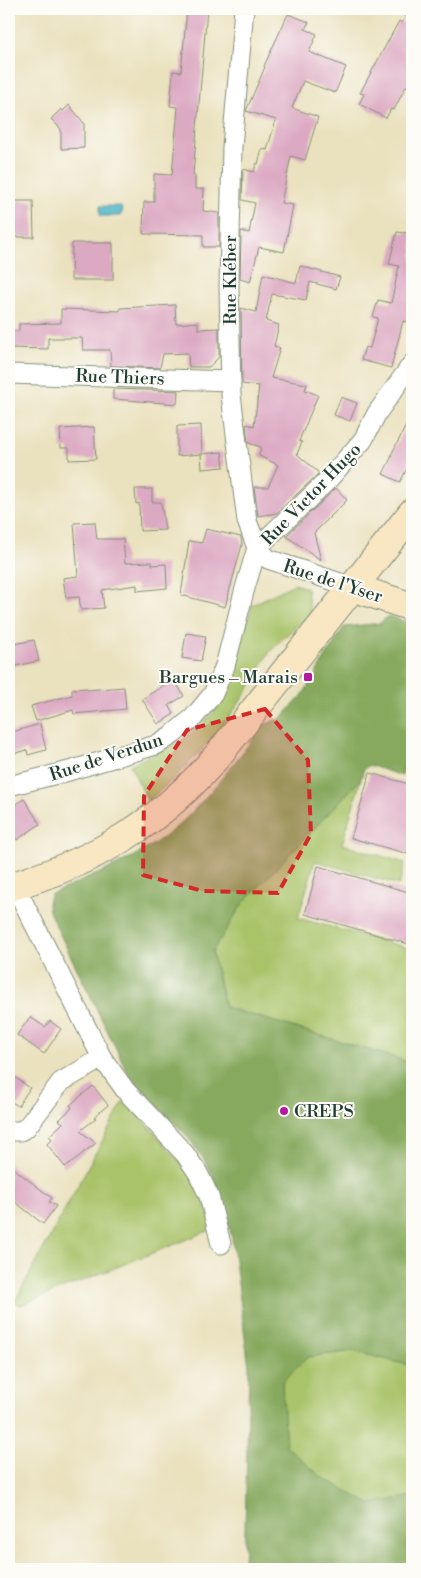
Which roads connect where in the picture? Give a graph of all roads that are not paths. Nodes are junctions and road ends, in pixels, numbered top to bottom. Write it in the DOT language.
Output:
graph roads {
  1 [pos="244,9"];
  2 [pos="412,364"];
  3 [pos="9,374"];
  4 [pos="231,382"];
  5 [pos="412,512"];
  6 [pos="257,548"];
  7 [pos="352,587"];
  8 [pos="412,607"];
  9 [pos="9,786"];
  10 [pos="12,887"];
  11 [pos="102,1058"];
  12 [pos="9,1131"];
  13 [pos="221,1244"];
  1 -- 4 [label="street, Rue Kléber"];
  2 -- 6 [label="street, Rue Victor Hugo"];
  3 -- 4 [label="street, Rue Thiers"];
  4 -- 6 [label="street, Rue Kléber"];
  5 -- 7 [label="main road"];
  6 -- 7 [label="street, Rue de l'Yser"];
  6 -- 9 [label="street, Rue de Verdun"];
  7 -- 8 [label="main road, Rue de l'Yser"];
  7 -- 10 [label="main road"];
  10 -- 11 [label="street"];
  11 -- 12 [label="street"];
  11 -- 13 [label="street"];
}
